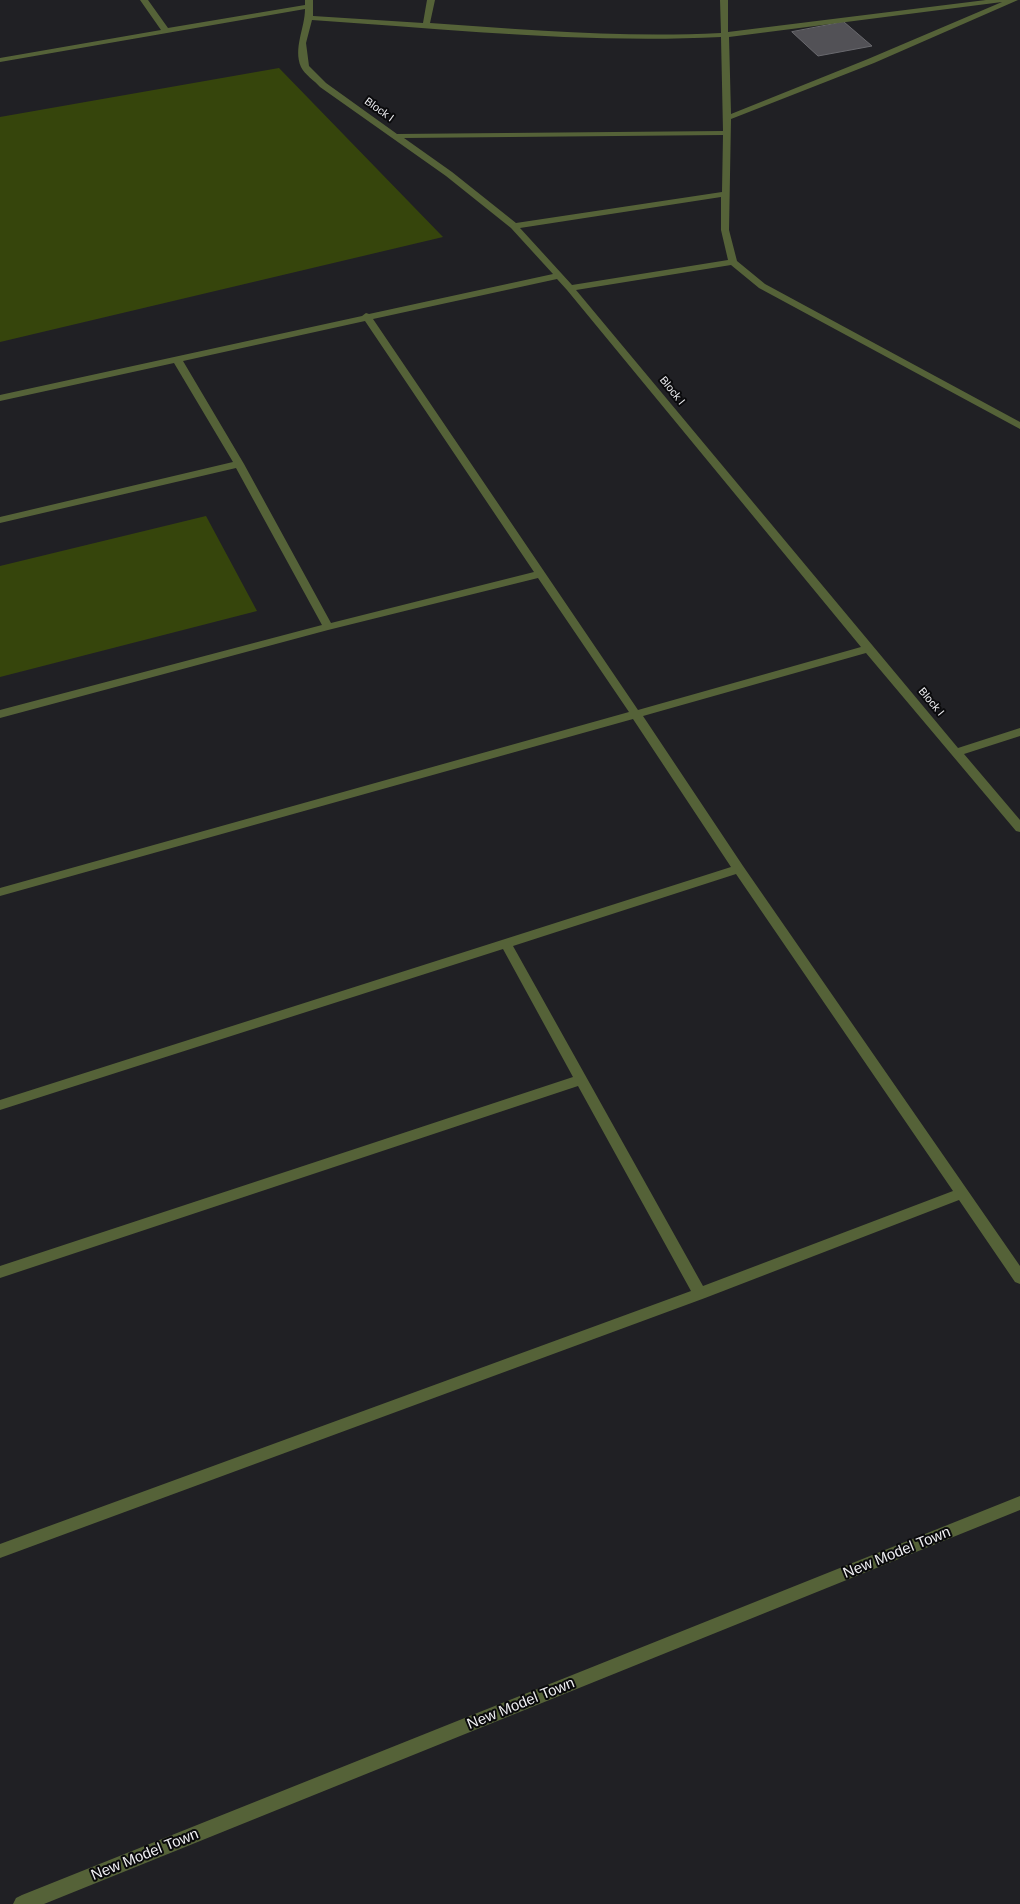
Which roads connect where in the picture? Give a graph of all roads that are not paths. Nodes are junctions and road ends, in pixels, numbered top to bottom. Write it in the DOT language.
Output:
graph roads {
  1 [pos="144,0"];
  2 [pos="431,0"];
  3 [pos="724,0"];
  4 [pos="1004,0"];
  5 [pos="1014,0"];
  6 [pos="309,3"];
  7 [pos="309,18"];
  8 [pos="426,26"];
  9 [pos="166,31"];
  10 [pos="725,35"];
  11 [pos="0,60"];
  12 [pos="727,118"];
  13 [pos="727,133"];
  14 [pos="393,136"];
  15 [pos="725,194"];
  16 [pos="514,226"];
  17 [pos="733,262"];
  18 [pos="557,276"];
  19 [pos="570,288"];
  20 [pos="366,316"];
  21 [pos="178,359"];
  22 [pos="0,398"];
  23 [pos="1020,426"];
  24 [pos="239,464"];
  25 [pos="0,520"];
  26 [pos="541,574"];
  27 [pos="328,627"];
  28 [pos="868,649"];
  29 [pos="635,712"];
  30 [pos="0,714"];
  31 [pos="1020,732"];
  32 [pos="957,752"];
  33 [pos="1020,828"];
  34 [pos="739,869"];
  35 [pos="0,892"];
  36 [pos="506,944"];
  37 [pos="582,1079"];
  38 [pos="0,1104"];
  39 [pos="963,1193"];
  40 [pos="0,1272"];
  41 [pos="1020,1278"];
  42 [pos="700,1294"];
  43 [pos="1020,1503"];
  44 [pos="0,1551"];
  45 [pos="22,1904"];
  1 -- 9 [label="street"];
  2 -- 8 [label="street"];
  3 -- 10 [label="street"];
  4 -- 10 [label="street"];
  5 -- 12 [label="street"];
  6 -- 7 [label="street, Block I"];
  6 -- 9 [label="street"];
  7 -- 8 [label="street"];
  7 -- 14 [label="street, Block I"];
  8 -- 10 [label="street"];
  9 -- 11 [label="street"];
  10 -- 12 [label="street"];
  12 -- 13 [label="street"];
  13 -- 14 [label="street"];
  13 -- 15 [label="street"];
  14 -- 16 [label="street, Block I"];
  15 -- 16 [label="street"];
  15 -- 17 [label="street"];
  16 -- 18 [label="street, Block I"];
  17 -- 19 [label="street"];
  17 -- 23 [label="street"];
  18 -- 19 [label="street, Block I"];
  18 -- 20 [label="street"];
  19 -- 28 [label="street, Block I"];
  20 -- 21 [label="street"];
  20 -- 26 [label="street"];
  21 -- 22 [label="street"];
  21 -- 24 [label="street"];
  24 -- 25 [label="street"];
  24 -- 27 [label="street"];
  26 -- 27 [label="street"];
  26 -- 29 [label="street"];
  27 -- 30 [label="street"];
  28 -- 29 [label="street"];
  28 -- 32 [label="street, Block I"];
  29 -- 34 [label="street"];
  29 -- 35 [label="street"];
  31 -- 32 [label="street"];
  32 -- 33 [label="street, Block I"];
  34 -- 36 [label="street"];
  34 -- 39 [label="street"];
  36 -- 37 [label="street"];
  36 -- 38 [label="street"];
  37 -- 40 [label="street"];
  37 -- 42 [label="street"];
  39 -- 41 [label="street"];
  39 -- 42 [label="street"];
  42 -- 44 [label="street"];
  43 -- 45 [label="street, New Model Town"];
}
